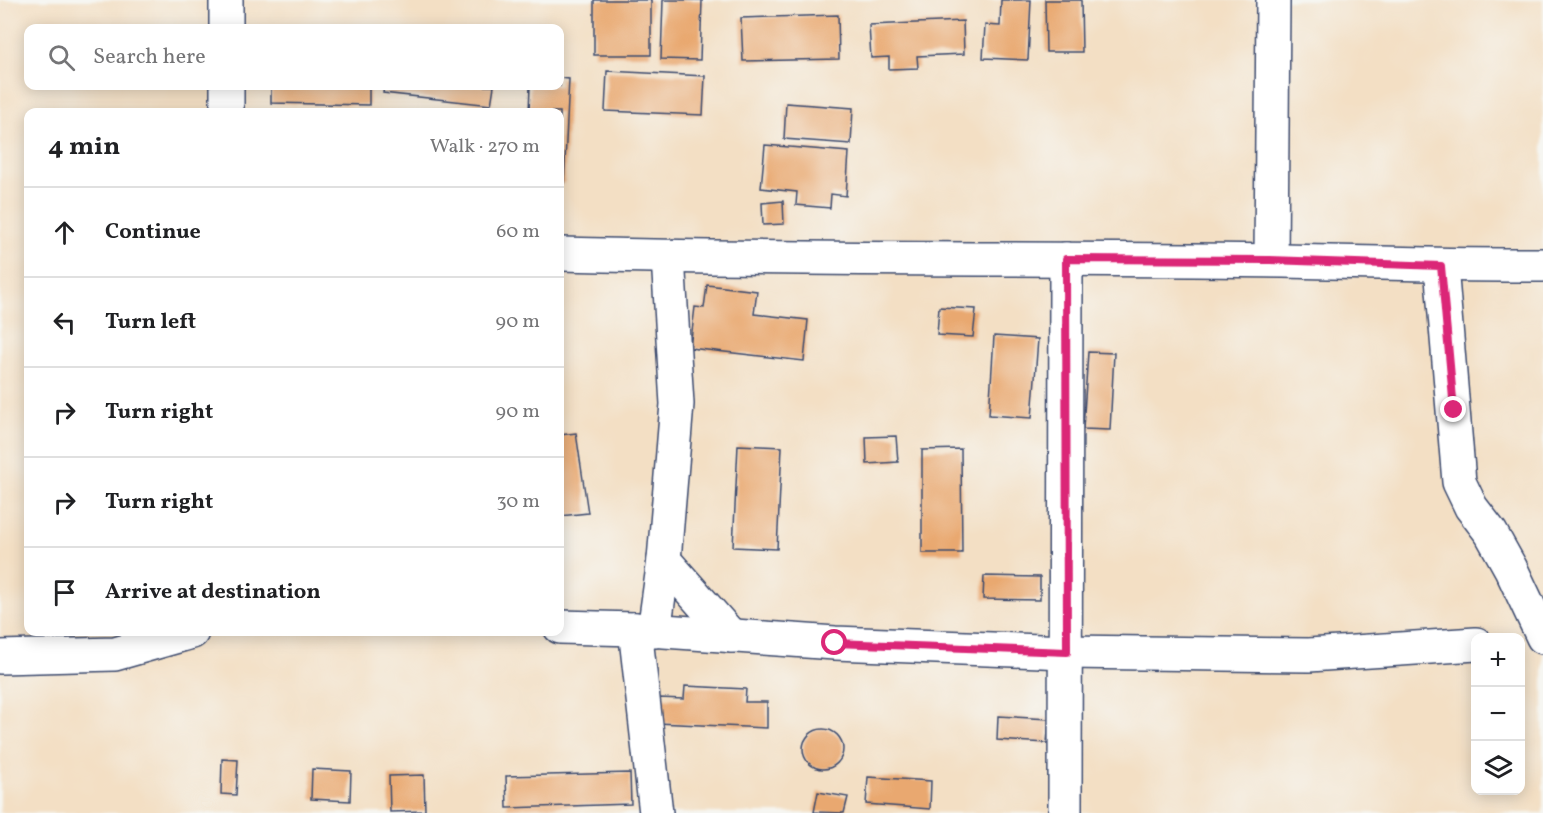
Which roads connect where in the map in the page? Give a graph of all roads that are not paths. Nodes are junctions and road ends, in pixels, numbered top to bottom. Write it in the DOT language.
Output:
graph roads {
  1 [pos="226,0"];
  2 [pos="1273,0"];
  3 [pos="226,24"];
  4 [pos="227,90"];
  5 [pos="227,108"];
  6 [pos="564,255"];
  7 [pos="668,258"];
  8 [pos="1066,259"];
  9 [pos="1270,260"];
  10 [pos="1543,265"];
  11 [pos="1441,266"];
  12 [pos="664,561"];
  13 [pos="564,627"];
  14 [pos="645,630"];
  15 [pos="178,636"];
  16 [pos="731,636"];
  17 [pos="1543,638"];
  18 [pos="1525,640"];
  19 [pos="1471,644"];
  20 [pos="1067,652"];
  21 [pos="0,657"];
  22 [pos="656,813"];
  23 [pos="1065,813"];
  1 -- 3 [label="street"];
  2 -- 9 [label="street"];
  4 -- 5 [label="street"];
  6 -- 7 [label="street"];
  7 -- 8 [label="street"];
  7 -- 12 [label="street"];
  8 -- 9 [label="street"];
  8 -- 20 [label="street"];
  9 -- 11 [label="street"];
  10 -- 11 [label="street"];
  11 -- 17 [label="street"];
  12 -- 14 [label="street"];
  12 -- 16 [label="street"];
  13 -- 14 [label="street"];
  14 -- 16 [label="street"];
  14 -- 22 [label="street"];
  15 -- 21 [label="street"];
  16 -- 20 [label="street"];
  17 -- 18 [label="street"];
  19 -- 20 [label="street"];
  20 -- 23 [label="street"];
}
